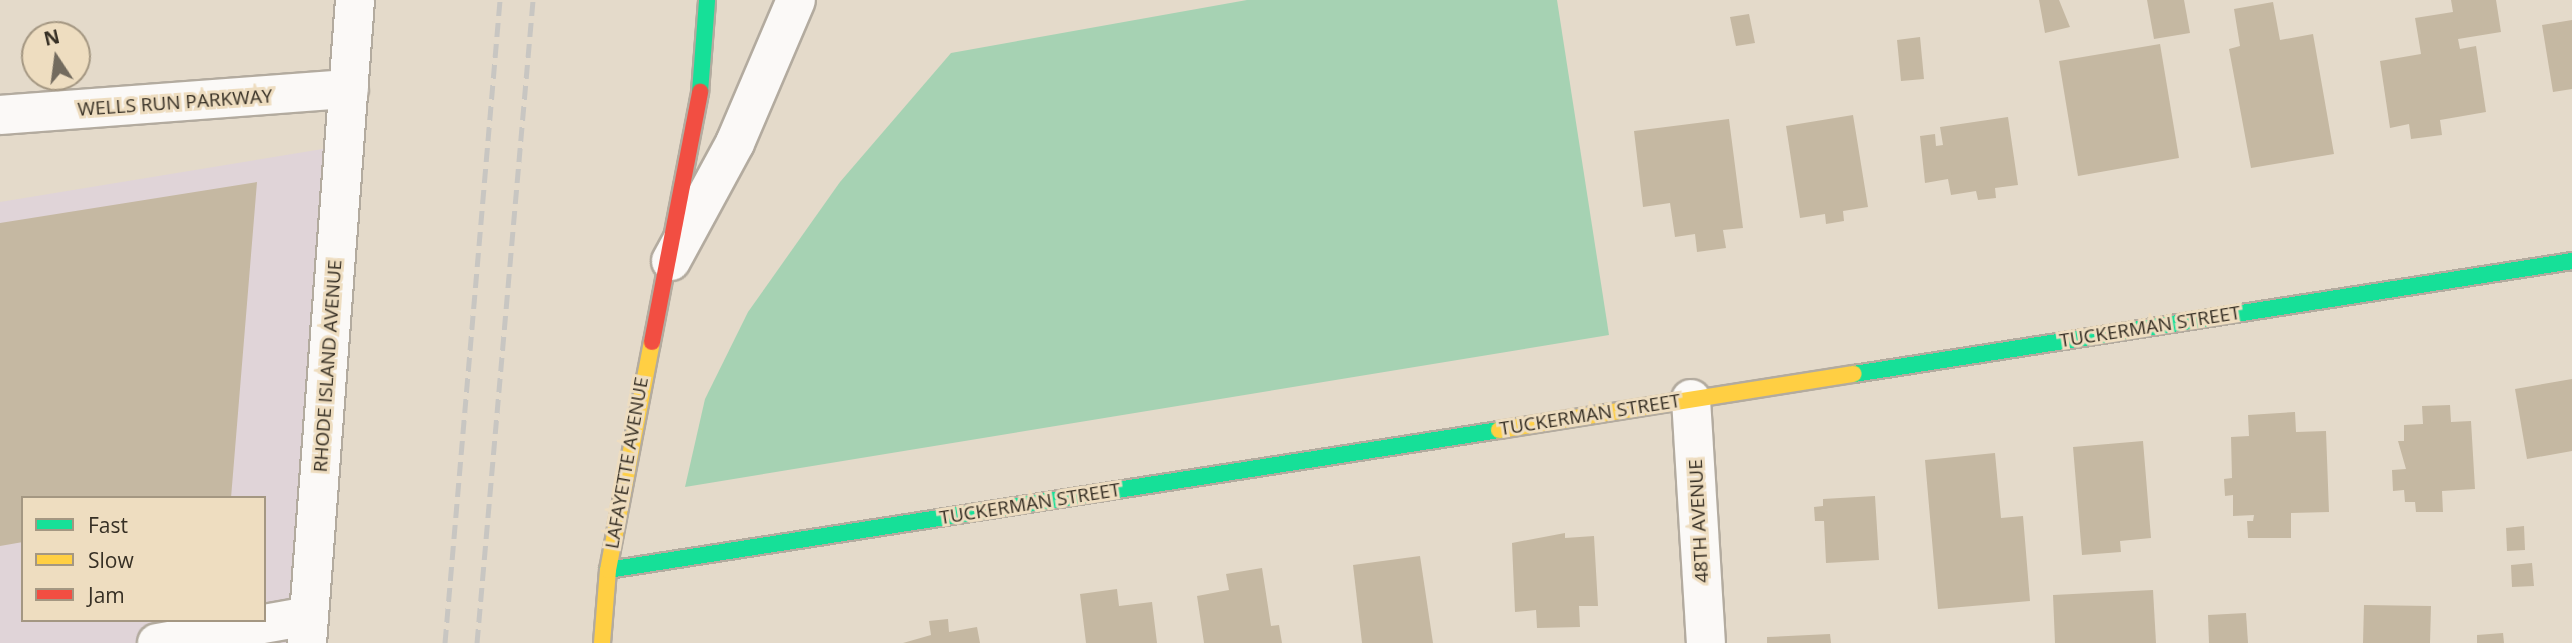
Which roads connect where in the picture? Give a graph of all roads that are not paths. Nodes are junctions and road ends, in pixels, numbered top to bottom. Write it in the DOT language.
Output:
graph roads {
  1 [pos="355,0"];
  2 [pos="707,0"];
  3 [pos="796,0"];
  4 [pos="349,89"];
  5 [pos="0,115"];
  6 [pos="2572,261"];
  7 [pos="659,285"];
  8 [pos="1691,400"];
  9 [pos="608,570"];
  10 [pos="308,629"];
  11 [pos="157,643"];
  12 [pos="603,643"];
  13 [pos="1706,643"];
  1 -- 4 [label="street, RHODE ISLAND AVENUE"];
  2 -- 7 [label="street, LAFAYETTE AVENUE"];
  3 -- 7 [label="street, LAFAYETTE AVENUE"];
  4 -- 5 [label="street, WELLS RUN PARKWAY"];
  4 -- 10 [label="street, RHODE ISLAND AVENUE"];
  6 -- 8 [label="street, TUCKERMAN STREET"];
  7 -- 9 [label="street, LAFAYETTE AVENUE"];
  8 -- 9 [label="street, TUCKERMAN STREET"];
  8 -- 13 [label="street, 48TH AVENUE"];
  9 -- 12 [label="street, LAFAYETTE AVENUE"];
  10 -- 11 [label="street"];
}
